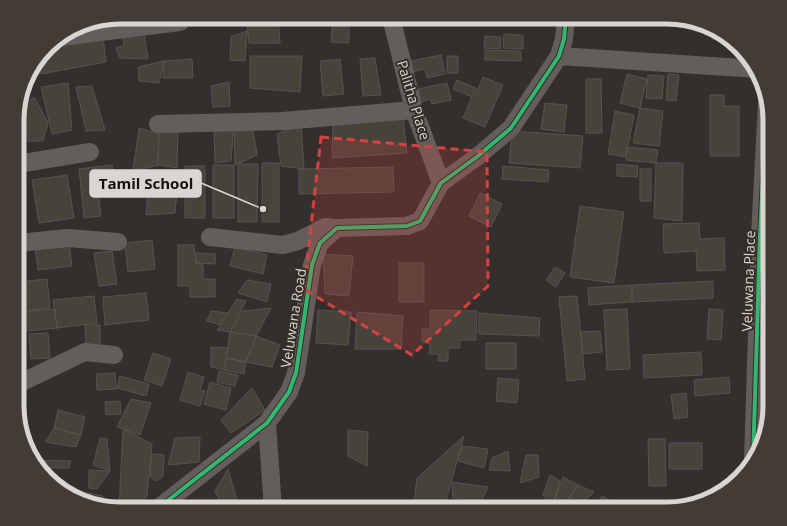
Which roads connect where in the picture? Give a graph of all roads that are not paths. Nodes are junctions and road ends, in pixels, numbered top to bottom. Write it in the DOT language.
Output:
graph roads {
  1 [pos="164,24"];
  2 [pos="393,24"];
  3 [pos="565,24"];
  4 [pos="75,35"];
  5 [pos="559,56"];
  6 [pos="748,68"];
  7 [pos="414,110"];
  8 [pos="158,124"];
  9 [pos="90,152"];
  10 [pos="24,163"];
  11 [pos="441,183"];
  12 [pos="336,228"];
  13 [pos="210,237"];
  14 [pos="24,242"];
  15 [pos="118,242"];
  16 [pos="763,335"];
  17 [pos="114,355"];
  18 [pos="24,381"];
  19 [pos="267,423"];
  20 [pos="755,444"];
  21 [pos="167,502"];
  22 [pos="273,502"];
  1 -- 4 [label="street"];
  2 -- 7 [label="street, Palitha Place"];
  3 -- 5 [label="street"];
  5 -- 6 [label="street"];
  5 -- 11 [label="street"];
  7 -- 8 [label="street"];
  7 -- 11 [label="street, Palitha Place"];
  9 -- 10 [label="street"];
  11 -- 12 [label="street"];
  12 -- 13 [label="street"];
  12 -- 19 [label="street, Veluwana Road"];
  14 -- 15 [label="street"];
  16 -- 20 [label="street, Veluwana Place"];
  17 -- 18 [label="street"];
  19 -- 21 [label="street, Veluwana Road"];
  19 -- 22 [label="street"];
}
